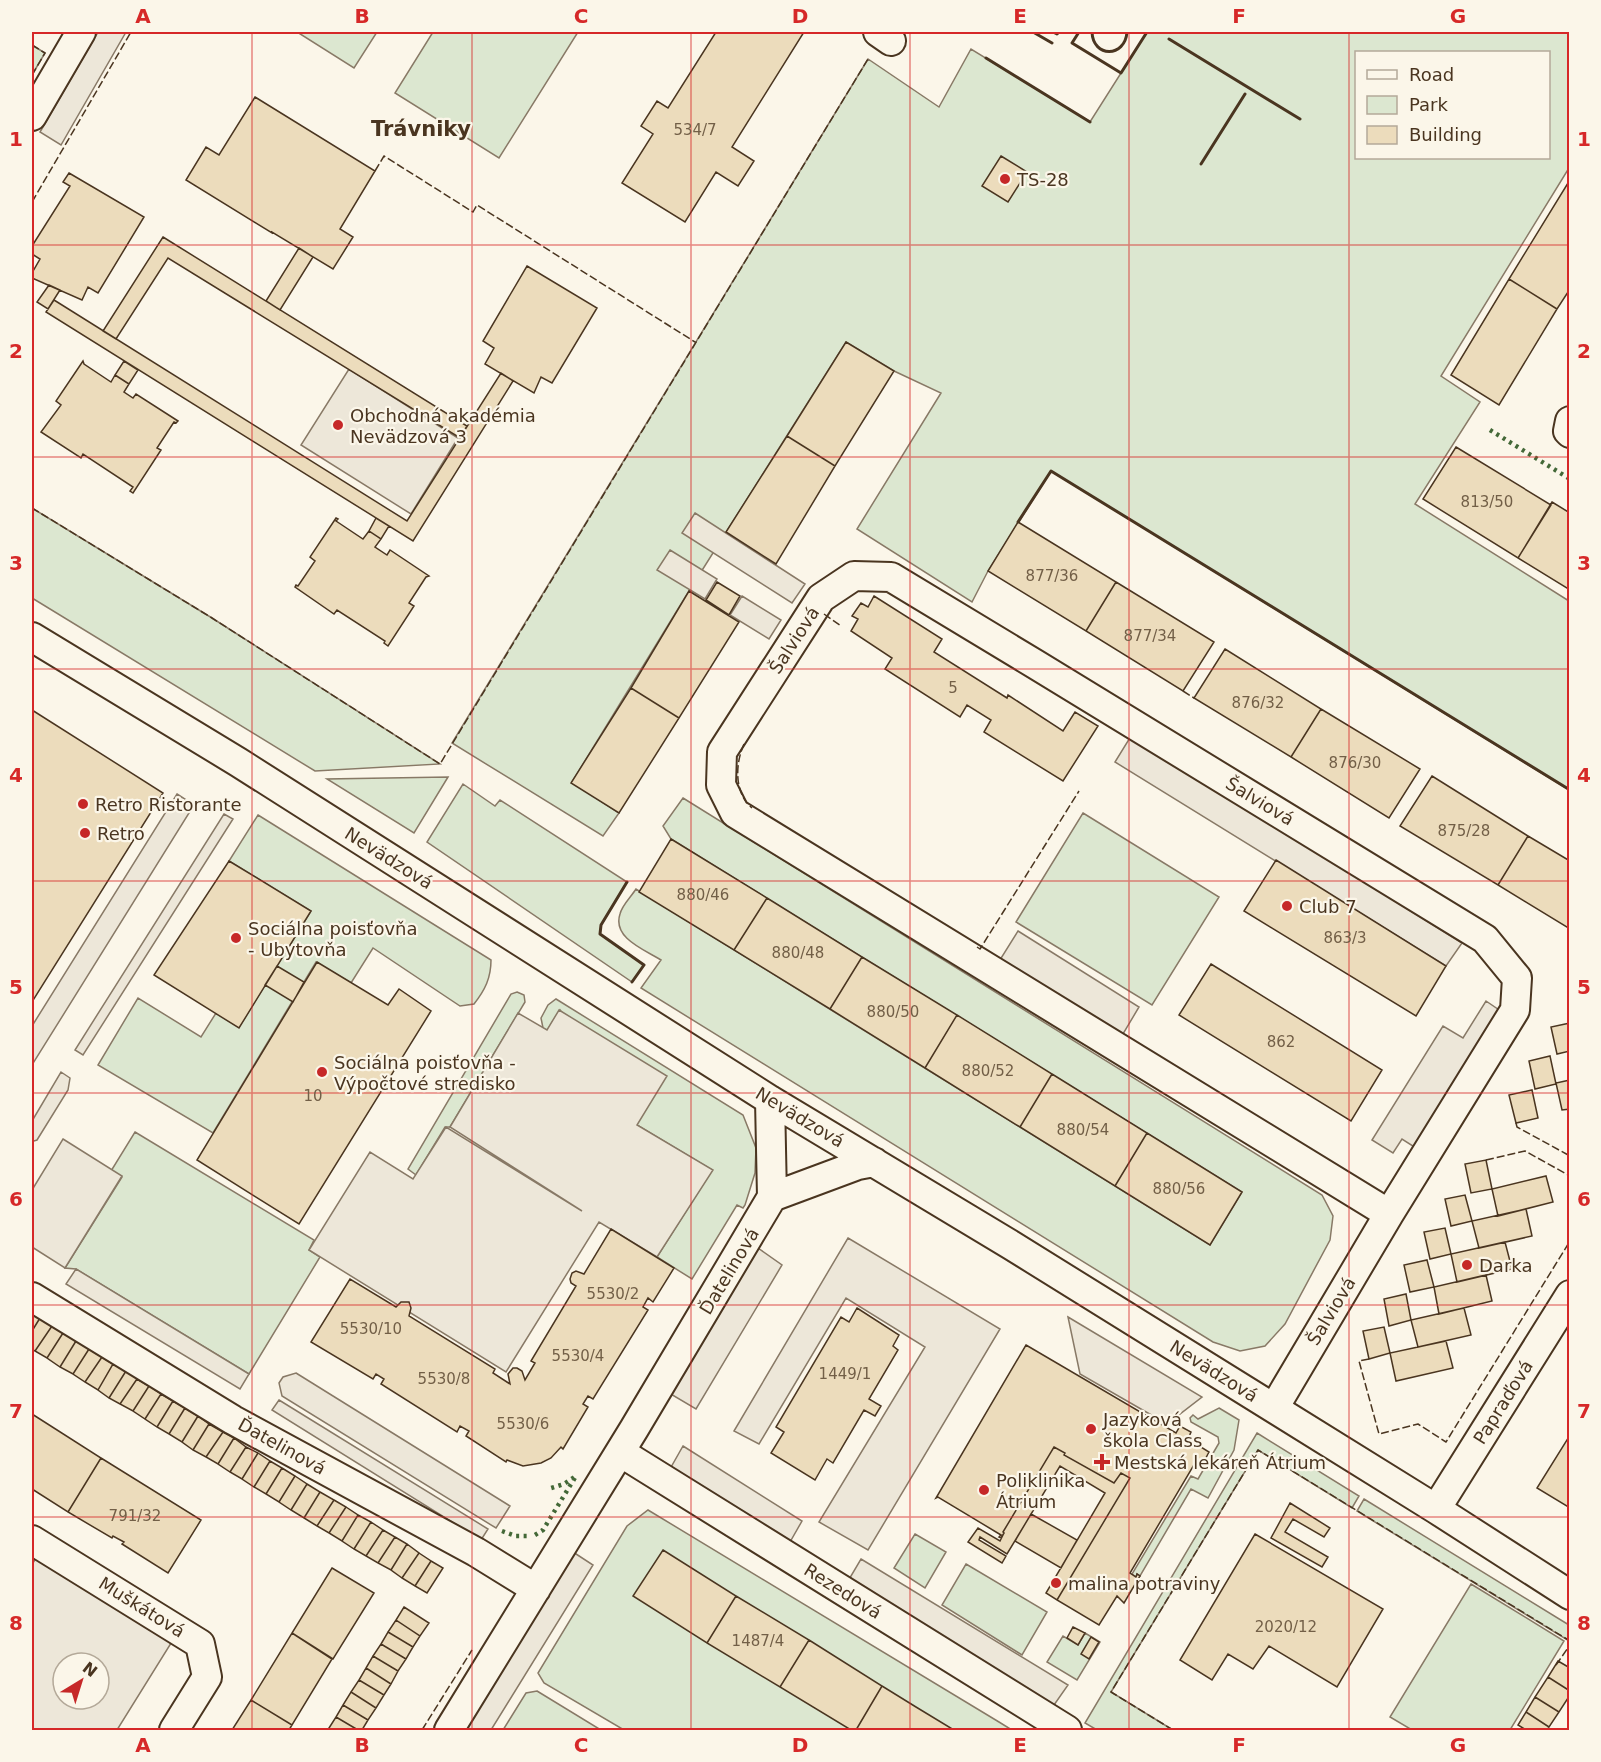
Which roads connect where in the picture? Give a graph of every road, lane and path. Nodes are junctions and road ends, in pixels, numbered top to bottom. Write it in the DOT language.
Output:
graph roads {
  1 [pos="81,32"];
  2 [pos="32,116"];
  3 [pos="1569,421"];
  4 [pos="1569,433"];
  5 [pos="32,637"];
  6 [pos="770,1100"];
  7 [pos="874,1162"];
  8 [pos="772,1197"];
  9 [pos="1389,1214"];
  10 [pos="1569,1294"];
  11 [pos="32,1296"];
  12 [pos="1274,1408"];
  13 [pos="620,1452"];
  14 [pos="1436,1509"];
  15 [pos="32,1540"];
  16 [pos="536,1589"];
  17 [pos="1569,1595"];
  18 [pos="174,1731"];
  19 [pos="449,1731"];
  20 [pos="1067,1731"];
  1 -- 2 [label="street"];
  3 -- 4 [label="street"];
  5 -- 6 [label="street, Nevädzová"];
  6 -- 7 [label="street, Nevädzová"];
  6 -- 8 [label="street"];
  7 -- 8 [label="street"];
  7 -- 12 [label="street, Nevädzová"];
  8 -- 13 [label="street, Ďatelinová"];
  9 -- 9 [label="street, Šalviová"];
  9 -- 12 [label="street, Šalviová"];
  10 -- 14 [label="street, Papraďová"];
  11 -- 16 [label="street, Ďatelinová"];
  12 -- 14 [label="street, Nevädzová"];
  13 -- 16 [label="street, Ďatelinová"];
  13 -- 20 [label="street, Rezedová"];
  14 -- 17 [label="street, Nevädzová"];
  15 -- 18 [label="street, Muškátová"];
  16 -- 19 [label="street, Ďatelinová"];
}
